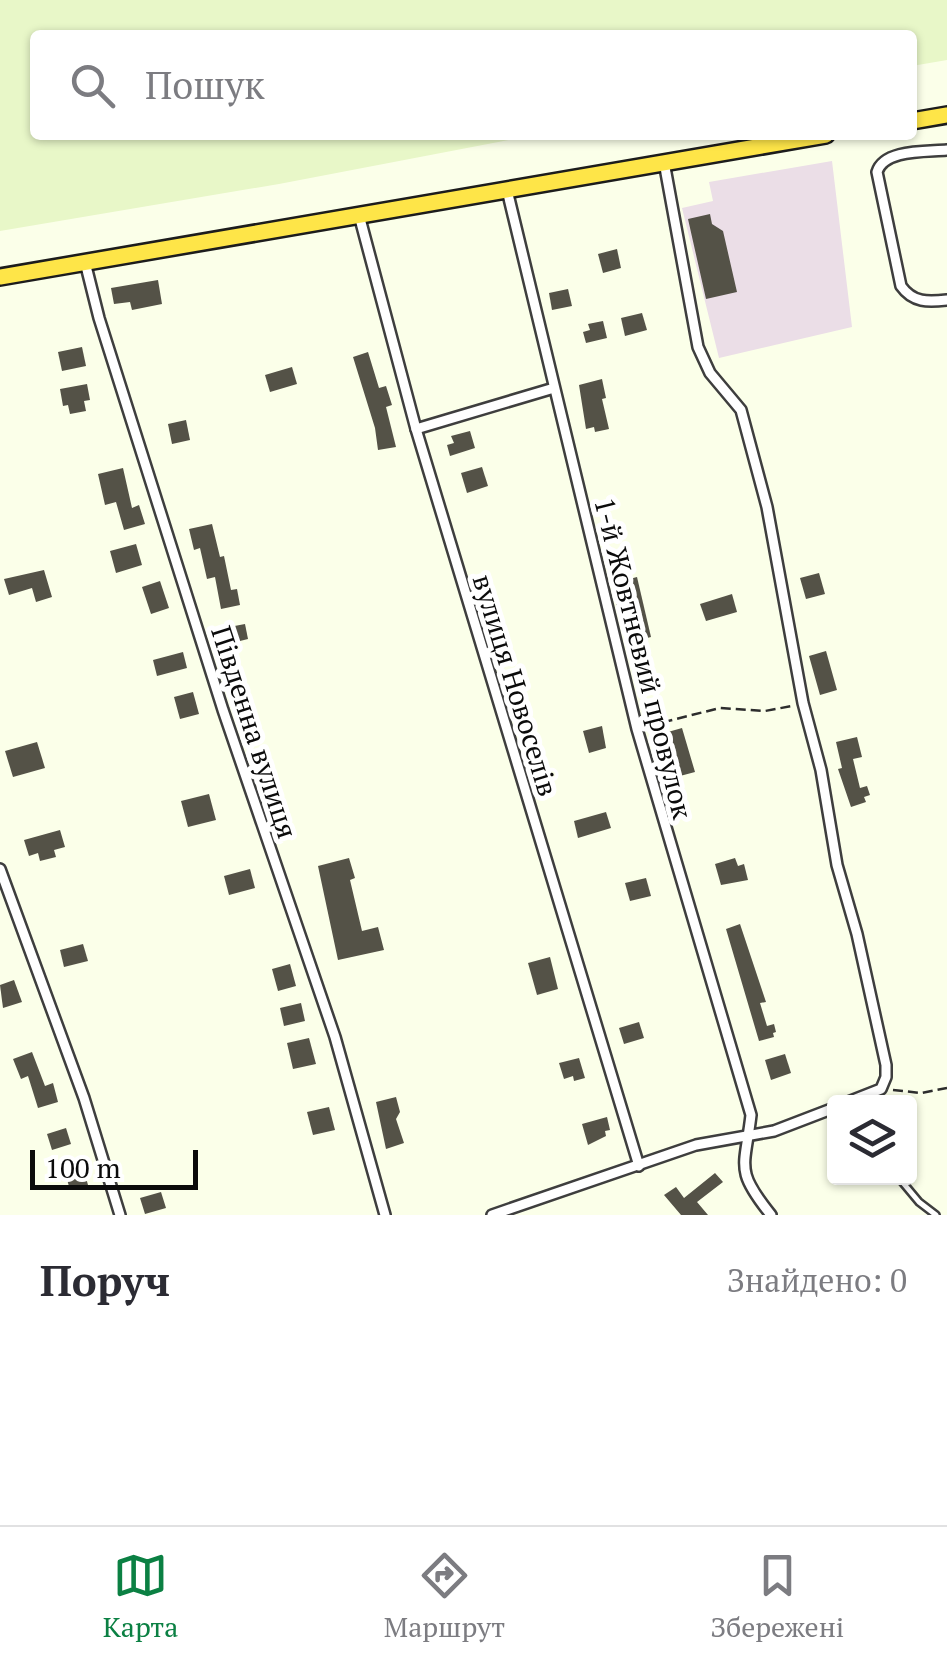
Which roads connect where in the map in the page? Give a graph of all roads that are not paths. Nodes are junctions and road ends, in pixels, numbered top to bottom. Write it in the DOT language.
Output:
graph roads {
  1 [pos="947,115"];
  2 [pos="917,120"];
  3 [pos="796,140"];
  4 [pos="947,150"];
  5 [pos="664,162"];
  6 [pos="507,190"];
  7 [pos="359,215"];
  8 [pos="86,262"];
  9 [pos="0,277"];
  10 [pos="947,300"];
  11 [pos="554,388"];
  12 [pos="416,429"];
  13 [pos="0,870"];
  14 [pos="866,1095"];
  15 [pos="827,1111"];
  16 [pos="748,1133"];
  17 [pos="639,1166"];
  18 [pos="905,1185"];
  19 [pos="120,1215"];
  20 [pos="385,1215"];
  21 [pos="492,1215"];
  22 [pos="771,1215"];
  23 [pos="936,1215"];
  1 -- 2 [label="highway"];
  3 -- 5 [label="highway"];
  4 -- 10 [label="street"];
  5 -- 6 [label="highway"];
  5 -- 14 [label="street"];
  6 -- 7 [label="highway"];
  6 -- 11 [label="street, 1-й Жовтневий провулок"];
  7 -- 8 [label="highway"];
  7 -- 12 [label="street, вулиця Новоселів"];
  8 -- 9 [label="highway"];
  8 -- 20 [label="street, Південна вулиця"];
  11 -- 12 [label="street"];
  11 -- 16 [label="street, 1-й Жовтневий провулок"];
  12 -- 17 [label="street, вулиця Новоселів"];
  13 -- 19 [label="street"];
  15 -- 16 [label="street"];
  16 -- 17 [label="street"];
  16 -- 22 [label="street"];
  17 -- 21 [label="street"];
  18 -- 23 [label="lane"];
}
